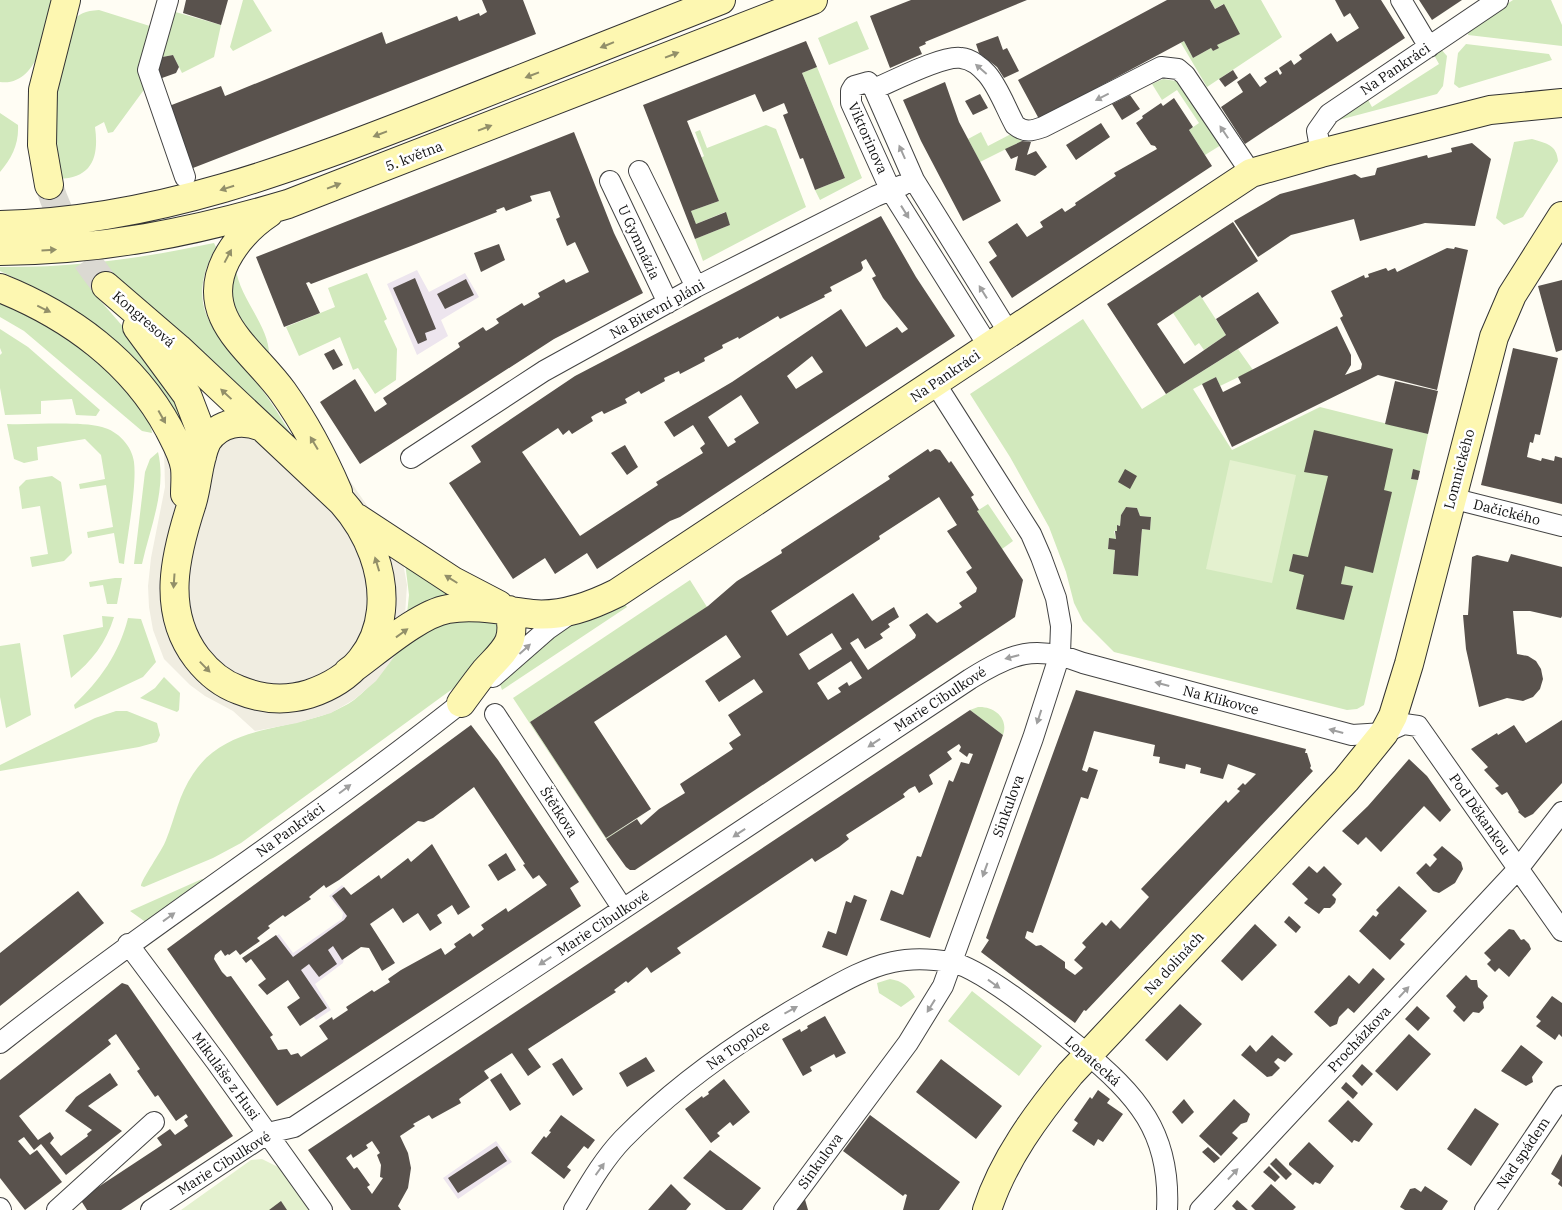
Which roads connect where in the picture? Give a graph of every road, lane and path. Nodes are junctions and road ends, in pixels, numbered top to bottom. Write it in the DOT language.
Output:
graph roads {
  1 [pos="66,0"];
  2 [pos="168,0"];
  3 [pos="676,0"];
  4 [pos="721,0"];
  5 [pos="813,0"];
  6 [pos="1401,0"];
  7 [pos="1498,0"];
  8 [pos="637,33"];
  9 [pos="1429,47"];
  10 [pos="874,88"];
  11 [pos="1562,103"];
  12 [pos="1321,152"];
  13 [pos="639,170"];
  14 [pos="1251,173"];
  15 [pos="185,177"];
  16 [pos="914,180"];
  17 [pos="610,181"];
  18 [pos="49,185"];
  19 [pos="892,191"];
  20 [pos="288,204"];
  21 [pos="0,206"];
  22 [pos="118,213"];
  23 [pos="1562,216"];
  24 [pos="0,225"];
  25 [pos="0,251"];
  26 [pos="696,287"];
  27 [pos="0,288"];
  28 [pos="668,303"];
  29 [pos="999,340"];
  30 [pos="935,383"];
  31 [pos="262,427"];
  32 [pos="202,456"];
  33 [pos="411,458"];
  34 [pos="1462,501"];
  35 [pos="348,509"];
  36 [pos="1562,526"];
  37 [pos="181,536"];
  38 [pos="509,610"];
  39 [pos="574,610"];
  40 [pos="1060,654"];
  41 [pos="348,672"];
  42 [pos="461,703"];
  43 [pos="495,714"];
  44 [pos="1384,733"];
  45 [pos="1562,812"];
  46 [pos="1518,869"];
  47 [pos="623,909"];
  48 [pos="1562,931"];
  49 [pos="128,944"];
  50 [pos="951,962"];
  51 [pos="0,1043"];
  52 [pos="1088,1055"];
  53 [pos="1562,1096"];
  54 [pos="154,1122"];
  55 [pos="268,1133"];
  56 [pos="57,1210"];
  57 [pos="152,1210"];
  58 [pos="322,1210"];
  59 [pos="574,1210"];
  60 [pos="784,1210"];
  61 [pos="987,1210"];
  62 [pos="1167,1210"];
  63 [pos="1200,1210"];
  64 [pos="1485,1210"];
  1 -- 18 [label="street"];
  2 -- 15 [label="street"];
  3 -- 8 [label="street"];
  4 -- 8 [label="street"];
  20 -- 5 [label="street, 5. května, one-way"];
  6 -- 9 [label="street"];
  7 -- 9 [label="street, Na Pankráci"];
  8 -- 22 [label="street, one-way"];
  9 -- 12 [label="street, Na Pankráci"];
  14 -- 10 [label="street, one-way"];
  16 -- 10 [label="street, Viktorinova, one-way"];
  10 -- 19 [label="street, Viktorinova"];
  11 -- 12 [label="street, Na Pankráci"];
  12 -- 14 [label="street, Na Pankráci"];
  13 -- 26 [label="street"];
  14 -- 29 [label="street, Na Pankráci"];
  16 -- 19 [label="street, Na Bitevní pláni"];
  29 -- 16 [label="street, Viktorinova, one-way"];
  17 -- 28 [label="street, U Gymnázia"];
  19 -- 26 [label="street, Na Bitevní pláni"];
  19 -- 29 [label="street, Viktorinova, one-way"];
  25 -- 20 [label="street, 5. května, one-way"];
  35 -- 20 [label="street, one-way"];
  21 -- 22 [label="street"];
  22 -- 24 [label="street"];
  23 -- 34 [label="street, Lomnického"];
  26 -- 28 [label="street, Na Bitevní pláni"];
  27 -- 37 [label="street, one-way"];
  28 -- 33 [label="street, Na Bitevní pláni"];
  29 -- 30 [label="street, Na Pankráci"];
  30 -- 39 [label="street, Na Pankráci"];
  30 -- 40 [label="street, Sinkulova"];
  31 -- 32 [label="street"];
  31 -- 32 [label="street, Kongresová, one-way"];
  31 -- 35 [label="street"];
  32 -- 37 [label="street"];
  34 -- 36 [label="street, Dačického"];
  34 -- 44 [label="street, Lomnického"];
  38 -- 35 [label="street, one-way"];
  41 -- 35 [label="street, one-way"];
  37 -- 41 [label="street, Na Pankráci, one-way"];
  38 -- 39 [label="street, Na Pankráci"];
  41 -- 38 [label="street, Na Pankráci, one-way"];
  38 -- 42 [label="street"];
  42 -- 39 [label="street, Na Pankráci, one-way"];
  44 -- 40 [label="street, Na Klikovce, one-way"];
  40 -- 47 [label="street, Marie Cibulkové, one-way"];
  40 -- 50 [label="street, Sinkulova, one-way"];
  49 -- 42 [label="street, Na Pankráci, one-way"];
  43 -- 47 [label="street, Štětkova"];
  44 -- 46 [label="street, Pod Děkankou"];
  44 -- 52 [label="street, Na dolinách"];
  45 -- 46 [label="street, Procházkova"];
  46 -- 48 [label="street, Pod Děkankou"];
  63 -- 46 [label="street, Procházkova, one-way"];
  47 -- 55 [label="street, Marie Cibulkové, one-way"];
  49 -- 51 [label="street, Na Pankráci"];
  49 -- 55 [label="street, Mikuláše z Husi"];
  50 -- 52 [label="street, Lopatecká, one-way"];
  59 -- 50 [label="street, Na Topolce, one-way"];
  50 -- 60 [label="street, Sinkulova, one-way"];
  52 -- 61 [label="street, Na dolinách"];
  52 -- 62 [label="street, Lopatecká"];
  53 -- 64 [label="street, Nad spádem"];
  54 -- 56 [label="street"];
  55 -- 57 [label="street, Marie Cibulkové"];
  55 -- 58 [label="street, Mikuláše z Husi"];
}
